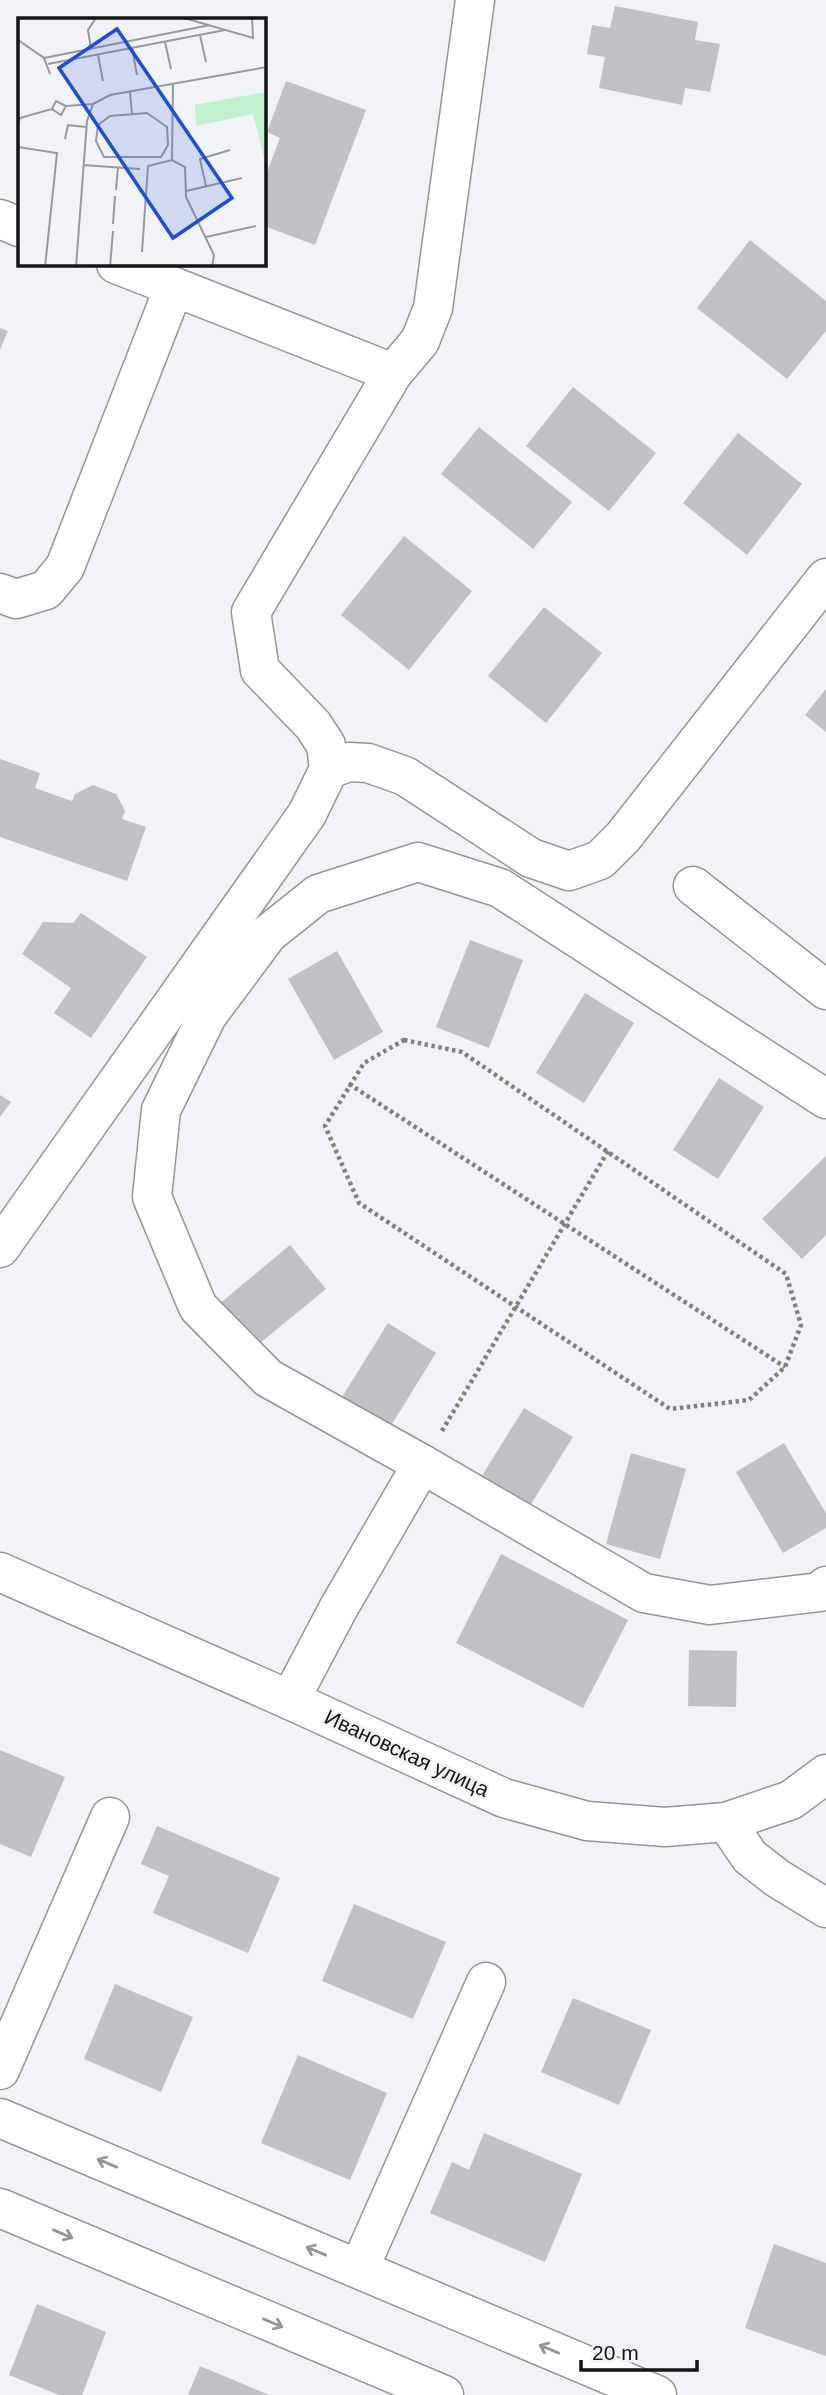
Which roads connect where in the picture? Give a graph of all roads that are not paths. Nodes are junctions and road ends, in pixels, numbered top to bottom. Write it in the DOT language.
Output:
graph roads {
  1 [pos="475,0"];
  2 [pos="0,219"];
  3 [pos="18,227"];
  4 [pos="121,266"];
  5 [pos="174,287"];
  6 [pos="393,373"];
  7 [pos="826,578"];
  8 [pos="0,593"];
  9 [pos="328,769"];
  10 [pos="693,886"];
  11 [pos="826,990"];
  12 [pos="826,1099"];
  13 [pos="0,1248"];
  14 [pos="422,1464"];
  15 [pos="0,1572"];
  16 [pos="826,1587"];
  17 [pos="290,1700"];
  18 [pos="826,1774"];
  19 [pos="110,1817"];
  20 [pos="726,1822"];
  21 [pos="826,1908"];
  22 [pos="486,1982"];
  23 [pos="0,2070"];
  24 [pos="0,2118"];
  25 [pos="0,2208"];
  26 [pos="359,2269"];
  27 [pos="379,2382"];
  28 [pos="444,2395"];
  29 [pos="657,2395"];
  1 -- 6 [label="street"];
  2 -- 3 [label="street"];
  4 -- 5 [label="street"];
  5 -- 6 [label="street"];
  5 -- 8 [label="street"];
  6 -- 9 [label="street"];
  7 -- 9 [label="street"];
  9 -- 13 [label="street"];
  10 -- 11 [label="street"];
  12 -- 14 [label="street"];
  14 -- 16 [label="street"];
  14 -- 17 [label="street"];
  15 -- 17 [label="street, Ивановская улица"];
  17 -- 20 [label="street, Ивановская улица"];
  18 -- 20 [label="street, Ивановская улица"];
  19 -- 23 [label="street"];
  20 -- 21 [label="street"];
  22 -- 26 [label="street"];
  26 -- 24 [label="street, one-way"];
  25 -- 27 [label="street, one-way"];
  29 -- 26 [label="street, one-way"];
  27 -- 28 [label="street"];
}
